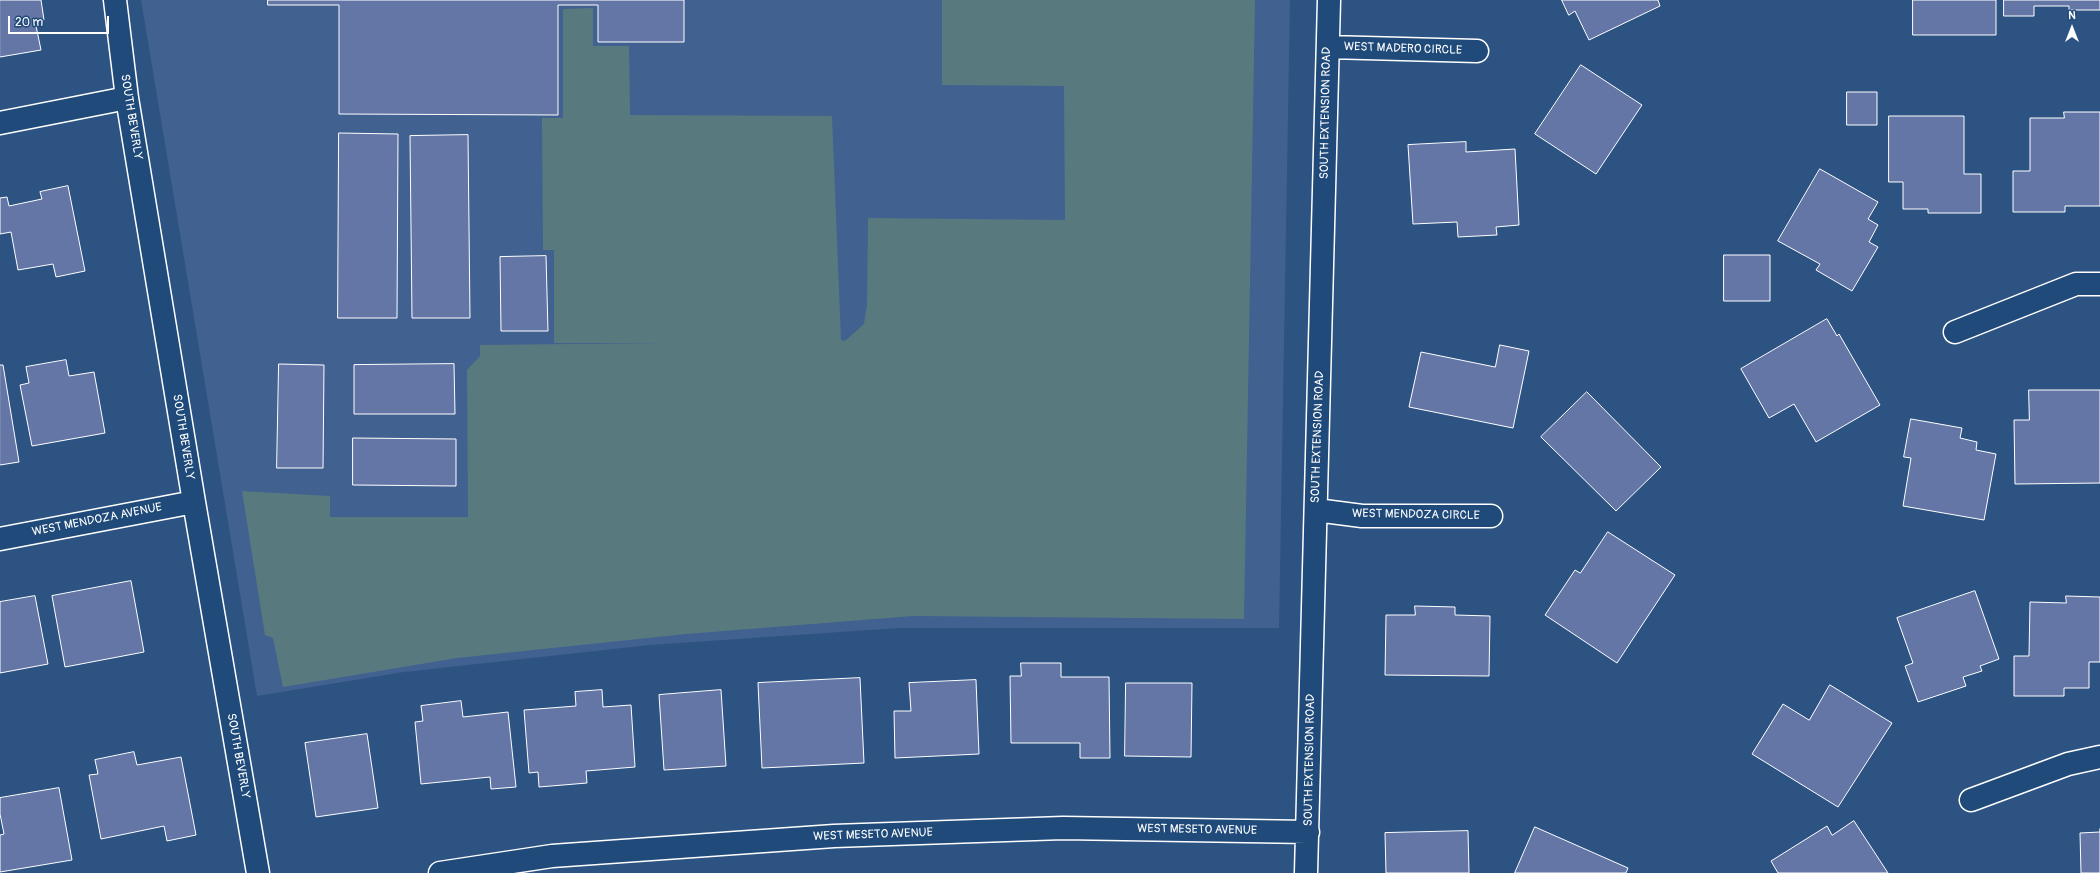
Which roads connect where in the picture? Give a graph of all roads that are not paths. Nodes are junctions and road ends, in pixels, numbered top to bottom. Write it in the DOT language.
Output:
graph roads {
  1 [pos="115,0"];
  2 [pos="1329,0"];
  3 [pos="1328,47"];
  4 [pos="1477,51"];
  5 [pos="127,98"];
  6 [pos="0,123"];
  7 [pos="2100,284"];
  8 [pos="1955,332"];
  9 [pos="194,502"];
  10 [pos="1316,510"];
  11 [pos="1491,516"];
  12 [pos="0,539"];
  13 [pos="2100,757"];
  14 [pos="1971,800"];
  15 [pos="1308,832"];
  16 [pos="258,873"];
  17 [pos="440,873"];
  18 [pos="1306,873"];
  1 -- 5 [label="street, SOUTH BEVERLY"];
  2 -- 3 [label="street, SOUTH EXTENSION ROAD"];
  3 -- 4 [label="street, WEST MADERO CIRCLE"];
  3 -- 10 [label="street, SOUTH EXTENSION ROAD"];
  5 -- 6 [label="street"];
  5 -- 9 [label="street, SOUTH BEVERLY"];
  7 -- 8 [label="street"];
  9 -- 12 [label="street, WEST MENDOZA AVENUE"];
  9 -- 16 [label="street, SOUTH BEVERLY"];
  10 -- 11 [label="street, WEST MENDOZA CIRCLE"];
  10 -- 15 [label="street, SOUTH EXTENSION ROAD"];
  13 -- 14 [label="street"];
  15 -- 17 [label="street, WEST MESETO AVENUE"];
  15 -- 18 [label="street, SOUTH EXTENSION ROAD"];
}
